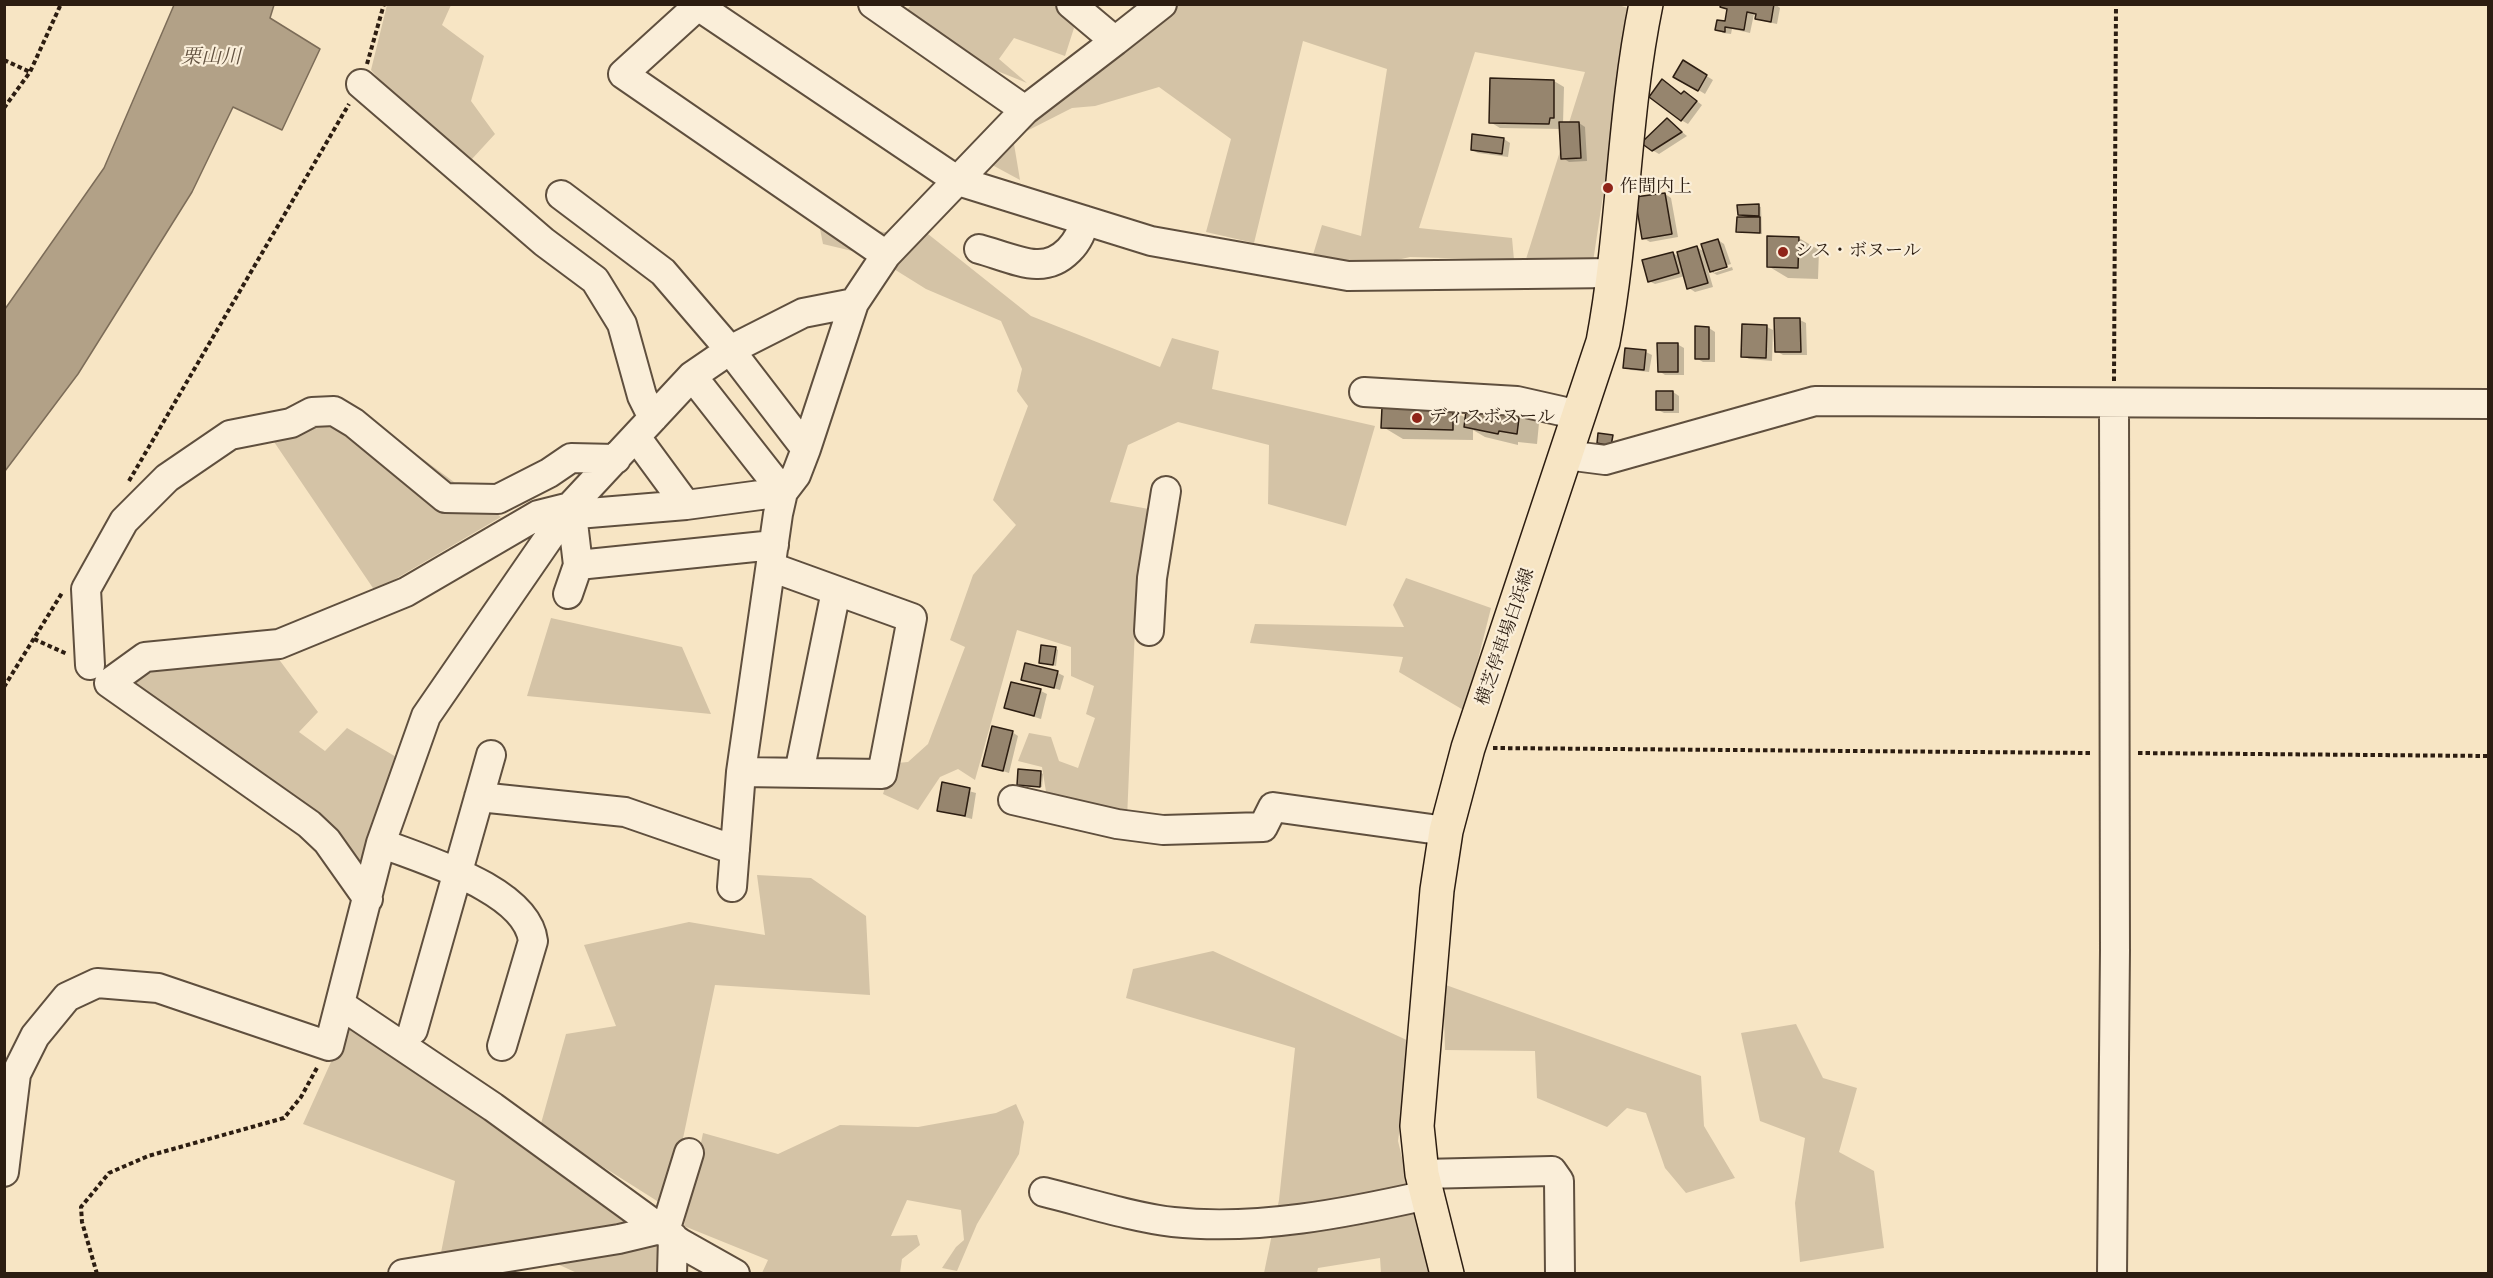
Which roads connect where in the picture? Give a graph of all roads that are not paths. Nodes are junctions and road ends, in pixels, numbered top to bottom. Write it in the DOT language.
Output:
graph roads {
  1 [pos="873,4"];
  2 [pos="1161,4"];
  3 [pos="1646,4"];
  4 [pos="699,5"];
  5 [pos="1082,8"];
  6 [pos="1114,41"];
  7 [pos="361,84"];
  8 [pos="1025,110"];
  9 [pos="958,181"];
  10 [pos="561,195"];
  11 [pos="1084,220"];
  12 [pos="979,249"];
  13 [pos="886,255"];
  14 [pos="1614,273"];
  15 [pos="854,303"];
  16 [pos="730,350"];
  17 [pos="692,376"];
  18 [pos="1364,392"];
  19 [pos="2114,403"];
  20 [pos="2488,404"];
  21 [pos="1580,415"];
  22 [pos="644,427"];
  23 [pos="806,449"];
  24 [pos="1566,455"];
  25 [pos="615,459"];
  26 [pos="1167,491"];
  27 [pos="783,492"];
  28 [pos="686,505"];
  29 [pos="569,512"];
  30 [pos="772,556"];
  31 [pos="578,565"];
  32 [pos="836,591"];
  33 [pos="568,594"];
  34 [pos="1149,631"];
  35 [pos="90,665"];
  36 [pos="491,755"];
  37 [pos="741,772"];
  38 [pos="799,773"];
  39 [pos="479,797"];
  40 [pos="1013,800"];
  41 [pos="1446,831"];
  42 [pos="381,843"];
  43 [pos="735,850"];
  44 [pos="458,873"];
  45 [pos="732,887"];
  46 [pos="368,899"];
  47 [pos="341,1005"];
  48 [pos="413,1030"];
  49 [pos="502,1046"];
  50 [pos="10,1073"];
  51 [pos="689,1153"];
  52 [pos="4,1172"];
  53 [pos="1424,1185"];
  54 [pos="1044,1192"];
  55 [pos="666,1233"];
  56 [pos="1447,1273"];
  57 [pos="403,1274"];
  58 [pos="672,1274"];
  59 [pos="735,1274"];
  60 [pos="1453,1274"];
  61 [pos="1560,1274"];
  62 [pos="2112,1274"];
  1 -- 8 [label="street"];
  2 -- 6 [label="street"];
  3 -- 14 [label="main road, 横芝停車場白浜線"];
  4 -- 9 [label="street"];
  4 -- 13 [label="street"];
  5 -- 6 [label="street"];
  6 -- 8 [label="street"];
  7 -- 22 [label="street"];
  8 -- 9 [label="street"];
  9 -- 11 [label="street"];
  9 -- 13 [label="street"];
  10 -- 16 [label="street"];
  11 -- 12 [label="street"];
  11 -- 14 [label="street"];
  13 -- 15 [label="street"];
  14 -- 21 [label="main road, 横芝停車場白浜線"];
  15 -- 16 [label="street"];
  15 -- 23 [label="street"];
  16 -- 17 [label="street"];
  16 -- 23 [label="street"];
  17 -- 22 [label="street"];
  17 -- 27 [label="street"];
  18 -- 21 [label="street"];
  19 -- 20 [label="street"];
  19 -- 24 [label="street"];
  19 -- 62 [label="street"];
  21 -- 24 [label="main road, 横芝停車場白浜線"];
  22 -- 25 [label="street"];
  22 -- 28 [label="street"];
  23 -- 27 [label="street"];
  24 -- 41 [label="main road, 横芝停車場白浜線"];
  25 -- 29 [label="street"];
  25 -- 35 [label="street"];
  26 -- 34 [label="street"];
  27 -- 28 [label="street"];
  27 -- 30 [label="street"];
  28 -- 29 [label="street"];
  29 -- 31 [label="street"];
  29 -- 42 [label="street"];
  29 -- 46 [label="street"];
  30 -- 31 [label="street"];
  30 -- 32 [label="street"];
  30 -- 37 [label="street"];
  31 -- 33 [label="street"];
  32 -- 38 [label="street"];
  32 -- 38 [label="street"];
  36 -- 39 [label="street"];
  37 -- 38 [label="street"];
  37 -- 43 [label="street"];
  39 -- 43 [label="street"];
  39 -- 44 [label="street"];
  40 -- 41 [label="street"];
  41 -- 53 [label="main road, 横芝停車場白浜線"];
  42 -- 44 [label="street"];
  42 -- 46 [label="street"];
  43 -- 45 [label="street"];
  44 -- 48 [label="street"];
  44 -- 49 [label="street"];
  46 -- 47 [label="street"];
  47 -- 50 [label="street"];
  47 -- 55 [label="street"];
  50 -- 52 [label="street"];
  51 -- 55 [label="street"];
  53 -- 54 [label="street"];
  53 -- 56 [label="main road, 横芝停車場白浜線"];
  53 -- 61 [label="street"];
  55 -- 57 [label="street"];
  55 -- 58 [label="street"];
  55 -- 59 [label="street"];
  56 -- 60 [label="street"];
}
